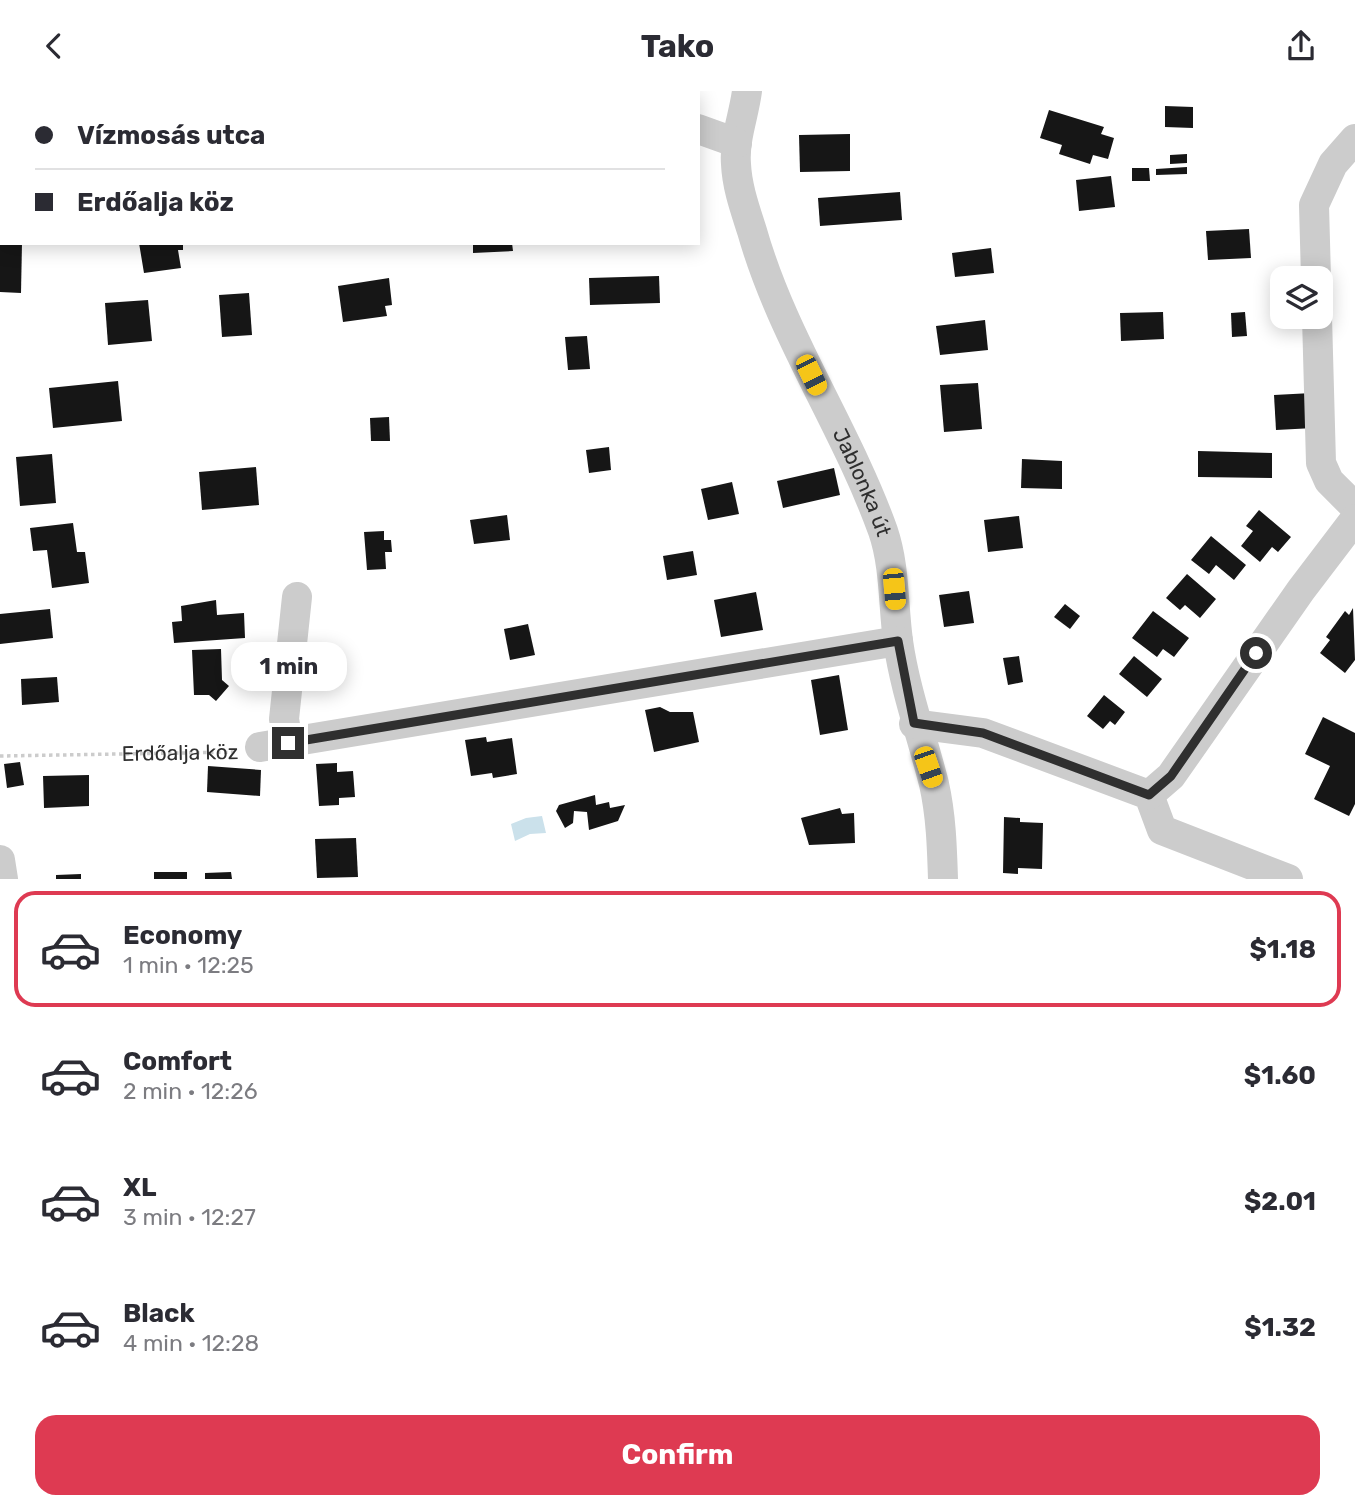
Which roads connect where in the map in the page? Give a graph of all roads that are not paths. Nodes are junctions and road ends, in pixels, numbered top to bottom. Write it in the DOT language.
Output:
graph roads {
  1 [pos="747,91"];
  2 [pos="700,130"];
  3 [pos="1355,139"];
  4 [pos="737,143"];
  5 [pos="1316,266"];
  6 [pos="1317,329"];
  7 [pos="1355,507"];
  8 [pos="1355,519"];
  9 [pos="297,597"];
  10 [pos="898,641"];
  11 [pos="914,723"];
  12 [pos="1149,795"];
  13 [pos="942,848"];
  14 [pos="0,860"];
  15 [pos="3,879"];
  16 [pos="943,879"];
  17 [pos="961,879"];
  18 [pos="1288,879"];
  1 -- 4 [label="street, Jablonka út"];
  2 -- 4 [label="street"];
  3 -- 5 [label="street"];
  4 -- 10 [label="street, Jablonka út"];
  6 -- 7 [label="street"];
  8 -- 12 [label="street"];
  9 -- 10 [label="street"];
  10 -- 11 [label="street, Jablonka út"];
  11 -- 12 [label="street"];
  11 -- 13 [label="street, Jablonka út"];
  12 -- 18 [label="street"];
  13 -- 16 [label="street, Jablonka út"];
  13 -- 17 [label="street"];
  14 -- 15 [label="street"];
}
